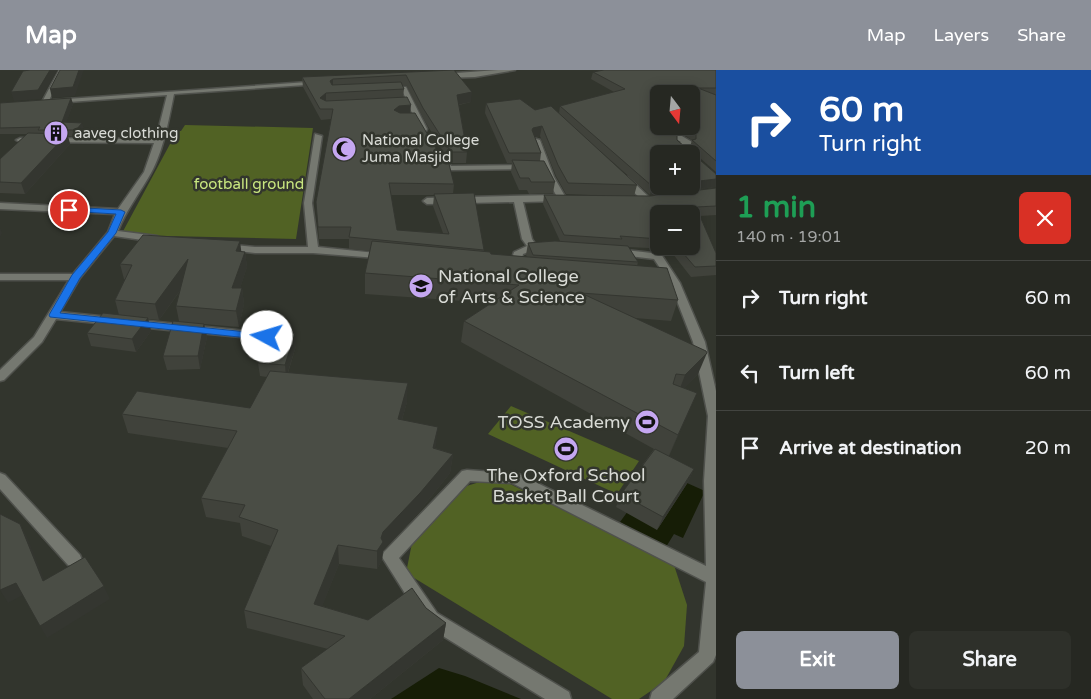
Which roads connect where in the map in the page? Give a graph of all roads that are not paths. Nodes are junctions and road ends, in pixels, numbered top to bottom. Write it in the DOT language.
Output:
graph roads {
  1 [pos="62,70"];
  2 [pos="512,70"];
  3 [pos="437,76"];
  4 [pos="329,81"];
  5 [pos="378,89"];
  6 [pos="171,92"];
  7 [pos="45,102"];
  8 [pos="36,103"];
  9 [pos="402,103"];
  10 [pos="411,103"];
  11 [pos="673,135"];
  12 [pos="318,136"];
  13 [pos="428,136"];
  14 [pos="20,140"];
  15 [pos="536,140"];
  16 [pos="158,141"];
  17 [pos="679,145"];
  18 [pos="436,151"];
  19 [pos="547,168"];
  20 [pos="618,173"];
  21 [pos="518,199"];
  22 [pos="630,200"];
  23 [pos="427,201"];
  24 [pos="0,206"];
  25 [pos="121,212"];
  26 [pos="112,233"];
  27 [pos="168,240"];
  28 [pos="213,246"];
  29 [pos="533,247"];
  30 [pos="313,250"];
  31 [pos="556,250"];
  32 [pos="606,252"];
  33 [pos="399,258"];
  34 [pos="513,269"];
  35 [pos="0,277"];
  36 [pos="76,277"];
  37 [pos="54,315"];
  38 [pos="267,337"];
  39 [pos="0,377"];
  40 [pos="716,417"];
  41 [pos="0,479"];
  42 [pos="74,560"];
  43 [pos="715,578"];
  44 [pos="712,660"];
  45 [pos="562,699"];
  46 [pos="659,699"];
  1 -- 7 [label="street"];
  2 -- 3 [label="street"];
  4 -- 6 [label="street"];
  5 -- 10 [label="street"];
  6 -- 7 [label="street"];
  6 -- 16 [label="street"];
  7 -- 8 [label="street"];
  9 -- 10 [label="street"];
  10 -- 13 [label="street"];
  11 -- 17 [label="street"];
  12 -- 30 [label="street"];
  14 -- 16 [label="street"];
  15 -- 19 [label="street"];
  16 -- 25 [label="street"];
  18 -- 19 [label="street"];
  19 -- 21 [label="street"];
  20 -- 22 [label="street"];
  21 -- 23 [label="street"];
  21 -- 29 [label="street"];
  24 -- 25 [label="street"];
  25 -- 26 [label="street"];
  26 -- 27 [label="street"];
  26 -- 36 [label="street"];
  28 -- 30 [label="street"];
  29 -- 31 [label="street"];
  29 -- 34 [label="street"];
  30 -- 33 [label="street"];
  32 -- 40 [label="street"];
  35 -- 36 [label="street"];
  36 -- 37 [label="street"];
  37 -- 38 [label="street"];
  37 -- 39 [label="street"];
  40 -- 43 [label="street"];
  41 -- 42 [label="street"];
  43 -- 44 [label="street"];
  43 -- 45 [label="street"];
  44 -- 46 [label="street"];
}
